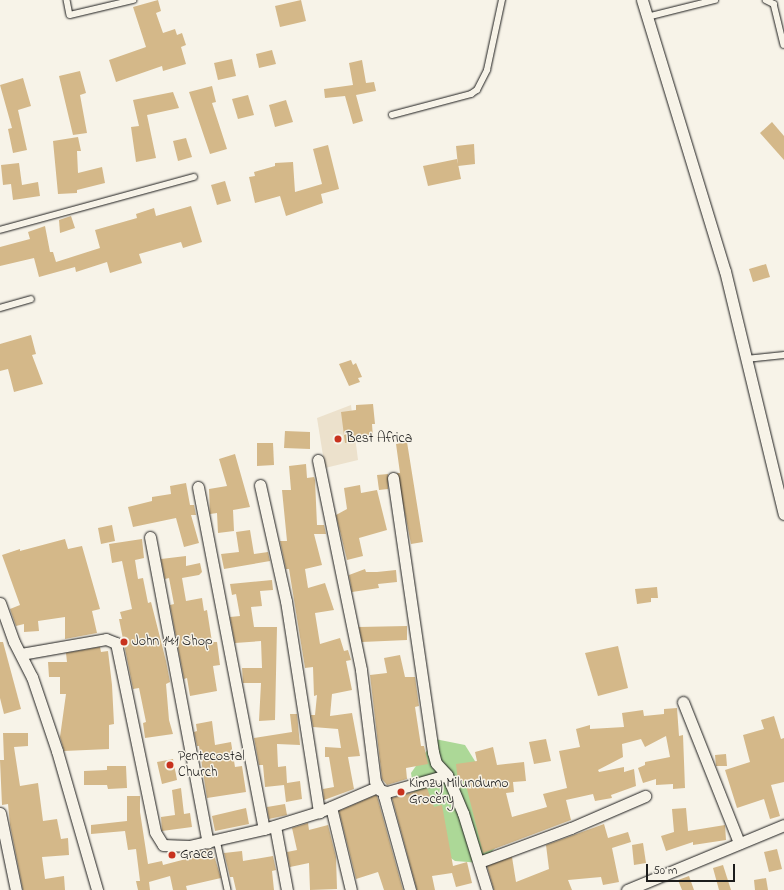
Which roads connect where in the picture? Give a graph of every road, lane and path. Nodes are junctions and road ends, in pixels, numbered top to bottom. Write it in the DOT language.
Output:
graph roads {
  1 [pos="67,0"];
  2 [pos="133,0"];
  3 [pos="502,0"];
  4 [pos="642,0"];
  5 [pos="715,0"];
  6 [pos="766,0"];
  7 [pos="647,17"];
  8 [pos="784,45"];
  9 [pos="392,115"];
  10 [pos="194,177"];
  11 [pos="0,230"];
  12 [pos="31,299"];
  13 [pos="0,308"];
  14 [pos="784,355"];
  15 [pos="746,359"];
  16 [pos="318,460"];
  17 [pos="393,478"];
  18 [pos="260,485"];
  19 [pos="198,487"];
  20 [pos="784,512"];
  21 [pos="150,537"];
  22 [pos="0,603"];
  23 [pos="22,654"];
  24 [pos="683,702"];
  25 [pos="447,775"];
  26 [pos="382,790"];
  27 [pos="645,796"];
  28 [pos="331,807"];
  29 [pos="319,812"];
  30 [pos="0,813"];
  31 [pos="784,825"];
  32 [pos="275,826"];
  33 [pos="264,829"];
  34 [pos="212,842"];
  35 [pos="739,843"];
  36 [pos="479,862"];
  37 [pos="16,890"];
  38 [pos="97,890"];
  39 [pos="228,890"];
  40 [pos="287,890"];
  41 [pos="351,890"];
  42 [pos="410,890"];
  43 [pos="487,890"];
  44 [pos="627,890"];
  1 -- 2 [label="lane"];
  3 -- 9 [label="lane"];
  4 -- 7 [label="street"];
  5 -- 7 [label="lane"];
  6 -- 8 [label="lane"];
  7 -- 15 [label="street"];
  10 -- 11 [label="lane"];
  12 -- 13 [label="lane"];
  14 -- 15 [label="lane"];
  15 -- 20 [label="street"];
  16 -- 26 [label="street"];
  17 -- 25 [label="street"];
  18 -- 29 [label="street"];
  19 -- 33 [label="street"];
  21 -- 34 [label="street"];
  22 -- 23 [label="street"];
  23 -- 34 [label="street"];
  23 -- 38 [label="street"];
  24 -- 35 [label="street"];
  25 -- 26 [label="street"];
  25 -- 36 [label="street"];
  26 -- 28 [label="street"];
  26 -- 42 [label="street"];
  27 -- 36 [label="street"];
  28 -- 29 [label="street"];
  28 -- 41 [label="street"];
  29 -- 32 [label="street"];
  30 -- 37 [label="street"];
  31 -- 35 [label="street"];
  32 -- 33 [label="street"];
  32 -- 40 [label="street"];
  33 -- 34 [label="street"];
  34 -- 39 [label="lane"];
  35 -- 44 [label="street"];
  36 -- 43 [label="street"];
}
